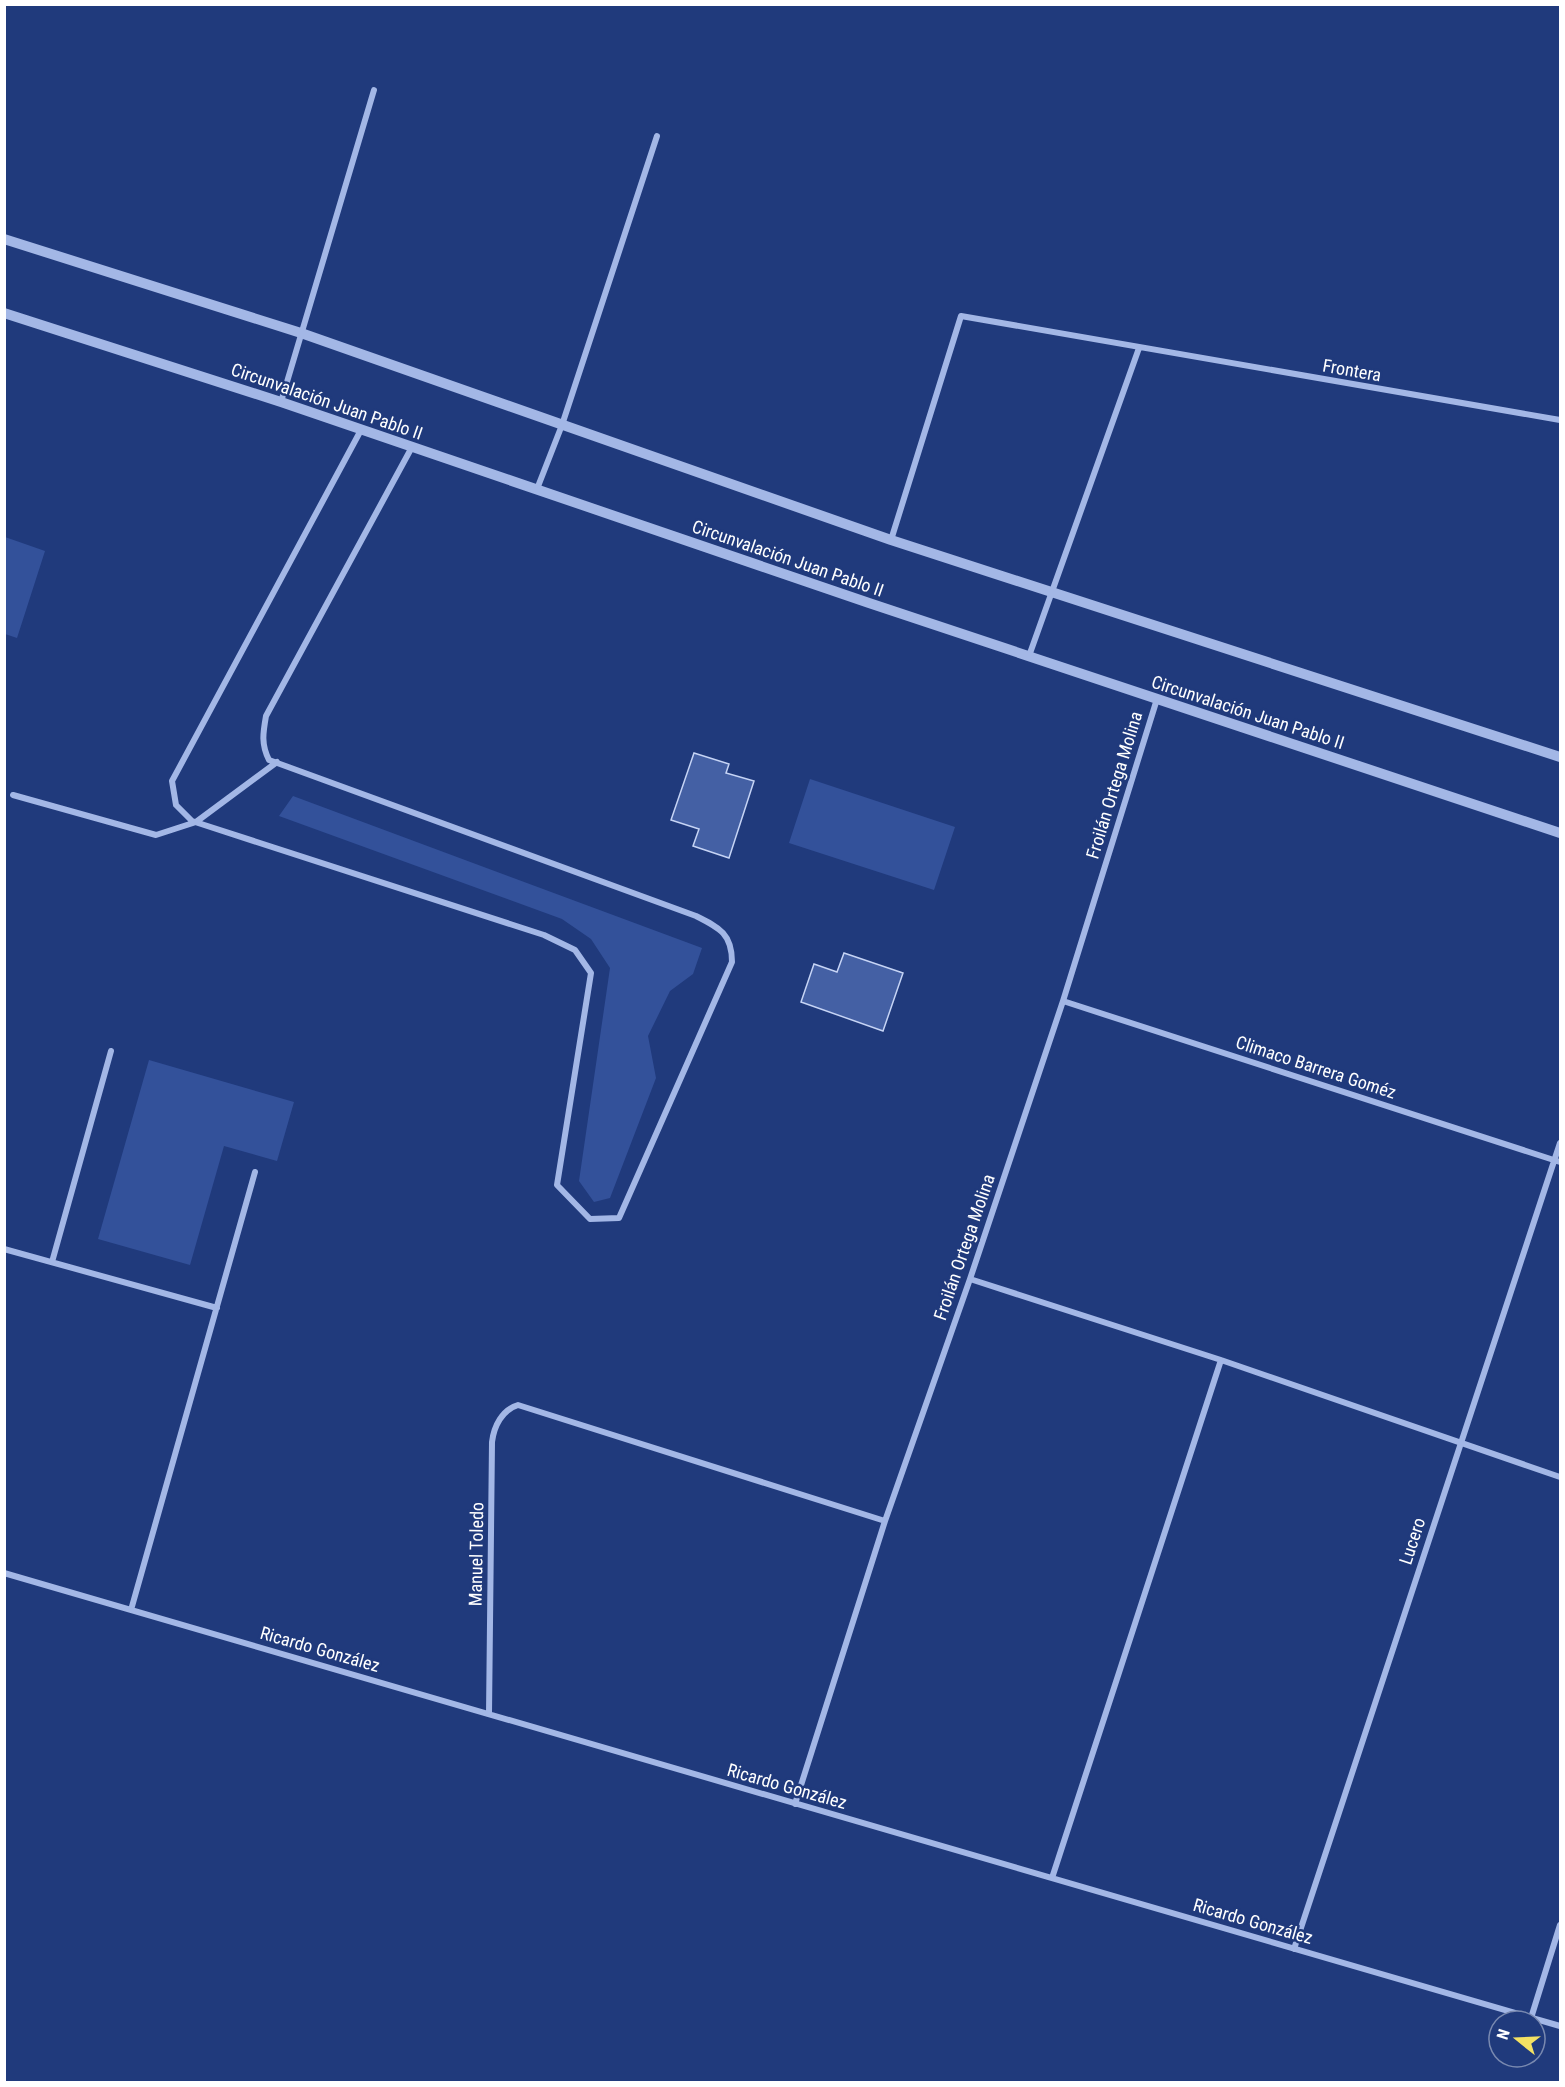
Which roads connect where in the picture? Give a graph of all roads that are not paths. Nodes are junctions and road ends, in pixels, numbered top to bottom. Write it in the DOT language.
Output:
graph roads {
  1 [pos="374,90"];
  2 [pos="657,136"];
  3 [pos="4,239"];
  4 [pos="4,313"];
  5 [pos="301,333"];
  6 [pos="1139,348"];
  7 [pos="280,402"];
  8 [pos="1560,420"];
  9 [pos="562,425"];
  10 [pos="361,430"];
  11 [pos="412,447"];
  12 [pos="537,489"];
  13 [pos="891,540"];
  14 [pos="1053,593"];
  15 [pos="1029,656"];
  16 [pos="1157,699"];
  17 [pos="1560,757"];
  18 [pos="277,762"];
  19 [pos="13,795"];
  20 [pos="196,822"];
  21 [pos="1560,833"];
  22 [pos="1063,1001"];
  23 [pos="111,1051"];
  24 [pos="1560,1143"];
  25 [pos="1558,1161"];
  26 [pos="255,1172"];
  27 [pos="4,1249"];
  28 [pos="52,1262"];
  29 [pos="970,1279"];
  30 [pos="217,1308"];
  31 [pos="1221,1360"];
  32 [pos="1460,1442"];
  33 [pos="1560,1477"];
  34 [pos="885,1521"];
  35 [pos="4,1573"];
  36 [pos="131,1610"];
  37 [pos="489,1714"];
  38 [pos="795,1804"];
  39 [pos="1052,1878"];
  40 [pos="1560,1924"];
  41 [pos="1294,1949"];
  42 [pos="1500,2009"];
  43 [pos="1534,2009"];
  1 -- 5 [label="street"];
  2 -- 9 [label="street"];
  3 -- 5 [label="street"];
  4 -- 7 [label="street, Circunvalación Juan Pablo II"];
  5 -- 7 [label="street"];
  5 -- 9 [label="street"];
  6 -- 8 [label="street, Frontera"];
  6 -- 13 [label="street, Frontera"];
  6 -- 14 [label="street"];
  7 -- 10 [label="street, Circunvalación Juan Pablo II"];
  9 -- 12 [label="street"];
  9 -- 13 [label="street"];
  10 -- 11 [label="street, Circunvalación Juan Pablo II"];
  10 -- 20 [label="street"];
  11 -- 12 [label="street, Circunvalación Juan Pablo II"];
  11 -- 18 [label="street"];
  12 -- 15 [label="street, Circunvalación Juan Pablo II"];
  13 -- 14 [label="street"];
  14 -- 15 [label="street"];
  14 -- 17 [label="street"];
  15 -- 16 [label="street, Circunvalación Juan Pablo II"];
  16 -- 21 [label="street, Circunvalación Juan Pablo II"];
  16 -- 22 [label="street, Froilán Ortega Molina"];
  18 -- 20 [label="street"];
  18 -- 20 [label="street"];
  19 -- 20 [label="street"];
  22 -- 25 [label="street, Climaco Barrera Goméz"];
  22 -- 29 [label="street, Froilán Ortega Molina"];
  23 -- 28 [label="street"];
  24 -- 25 [label="street, Lucero"];
  25 -- 32 [label="street, Lucero"];
  26 -- 30 [label="street"];
  27 -- 28 [label="street"];
  28 -- 30 [label="street"];
  29 -- 31 [label="street"];
  29 -- 34 [label="street, Froilán Ortega Molina"];
  30 -- 36 [label="street"];
  31 -- 32 [label="street"];
  31 -- 39 [label="street"];
  32 -- 33 [label="street"];
  32 -- 41 [label="street, Lucero"];
  34 -- 37 [label="street, Manuel Toledo"];
  34 -- 38 [label="street, Froilán Ortega Molina"];
  35 -- 36 [label="street, Ricardo González"];
  36 -- 37 [label="street, Ricardo González"];
  37 -- 38 [label="street, Ricardo González"];
  38 -- 39 [label="street, Ricardo González"];
  39 -- 41 [label="street, Ricardo González"];
  40 -- 43 [label="street"];
  41 -- 42 [label="street, Ricardo González"];
}
